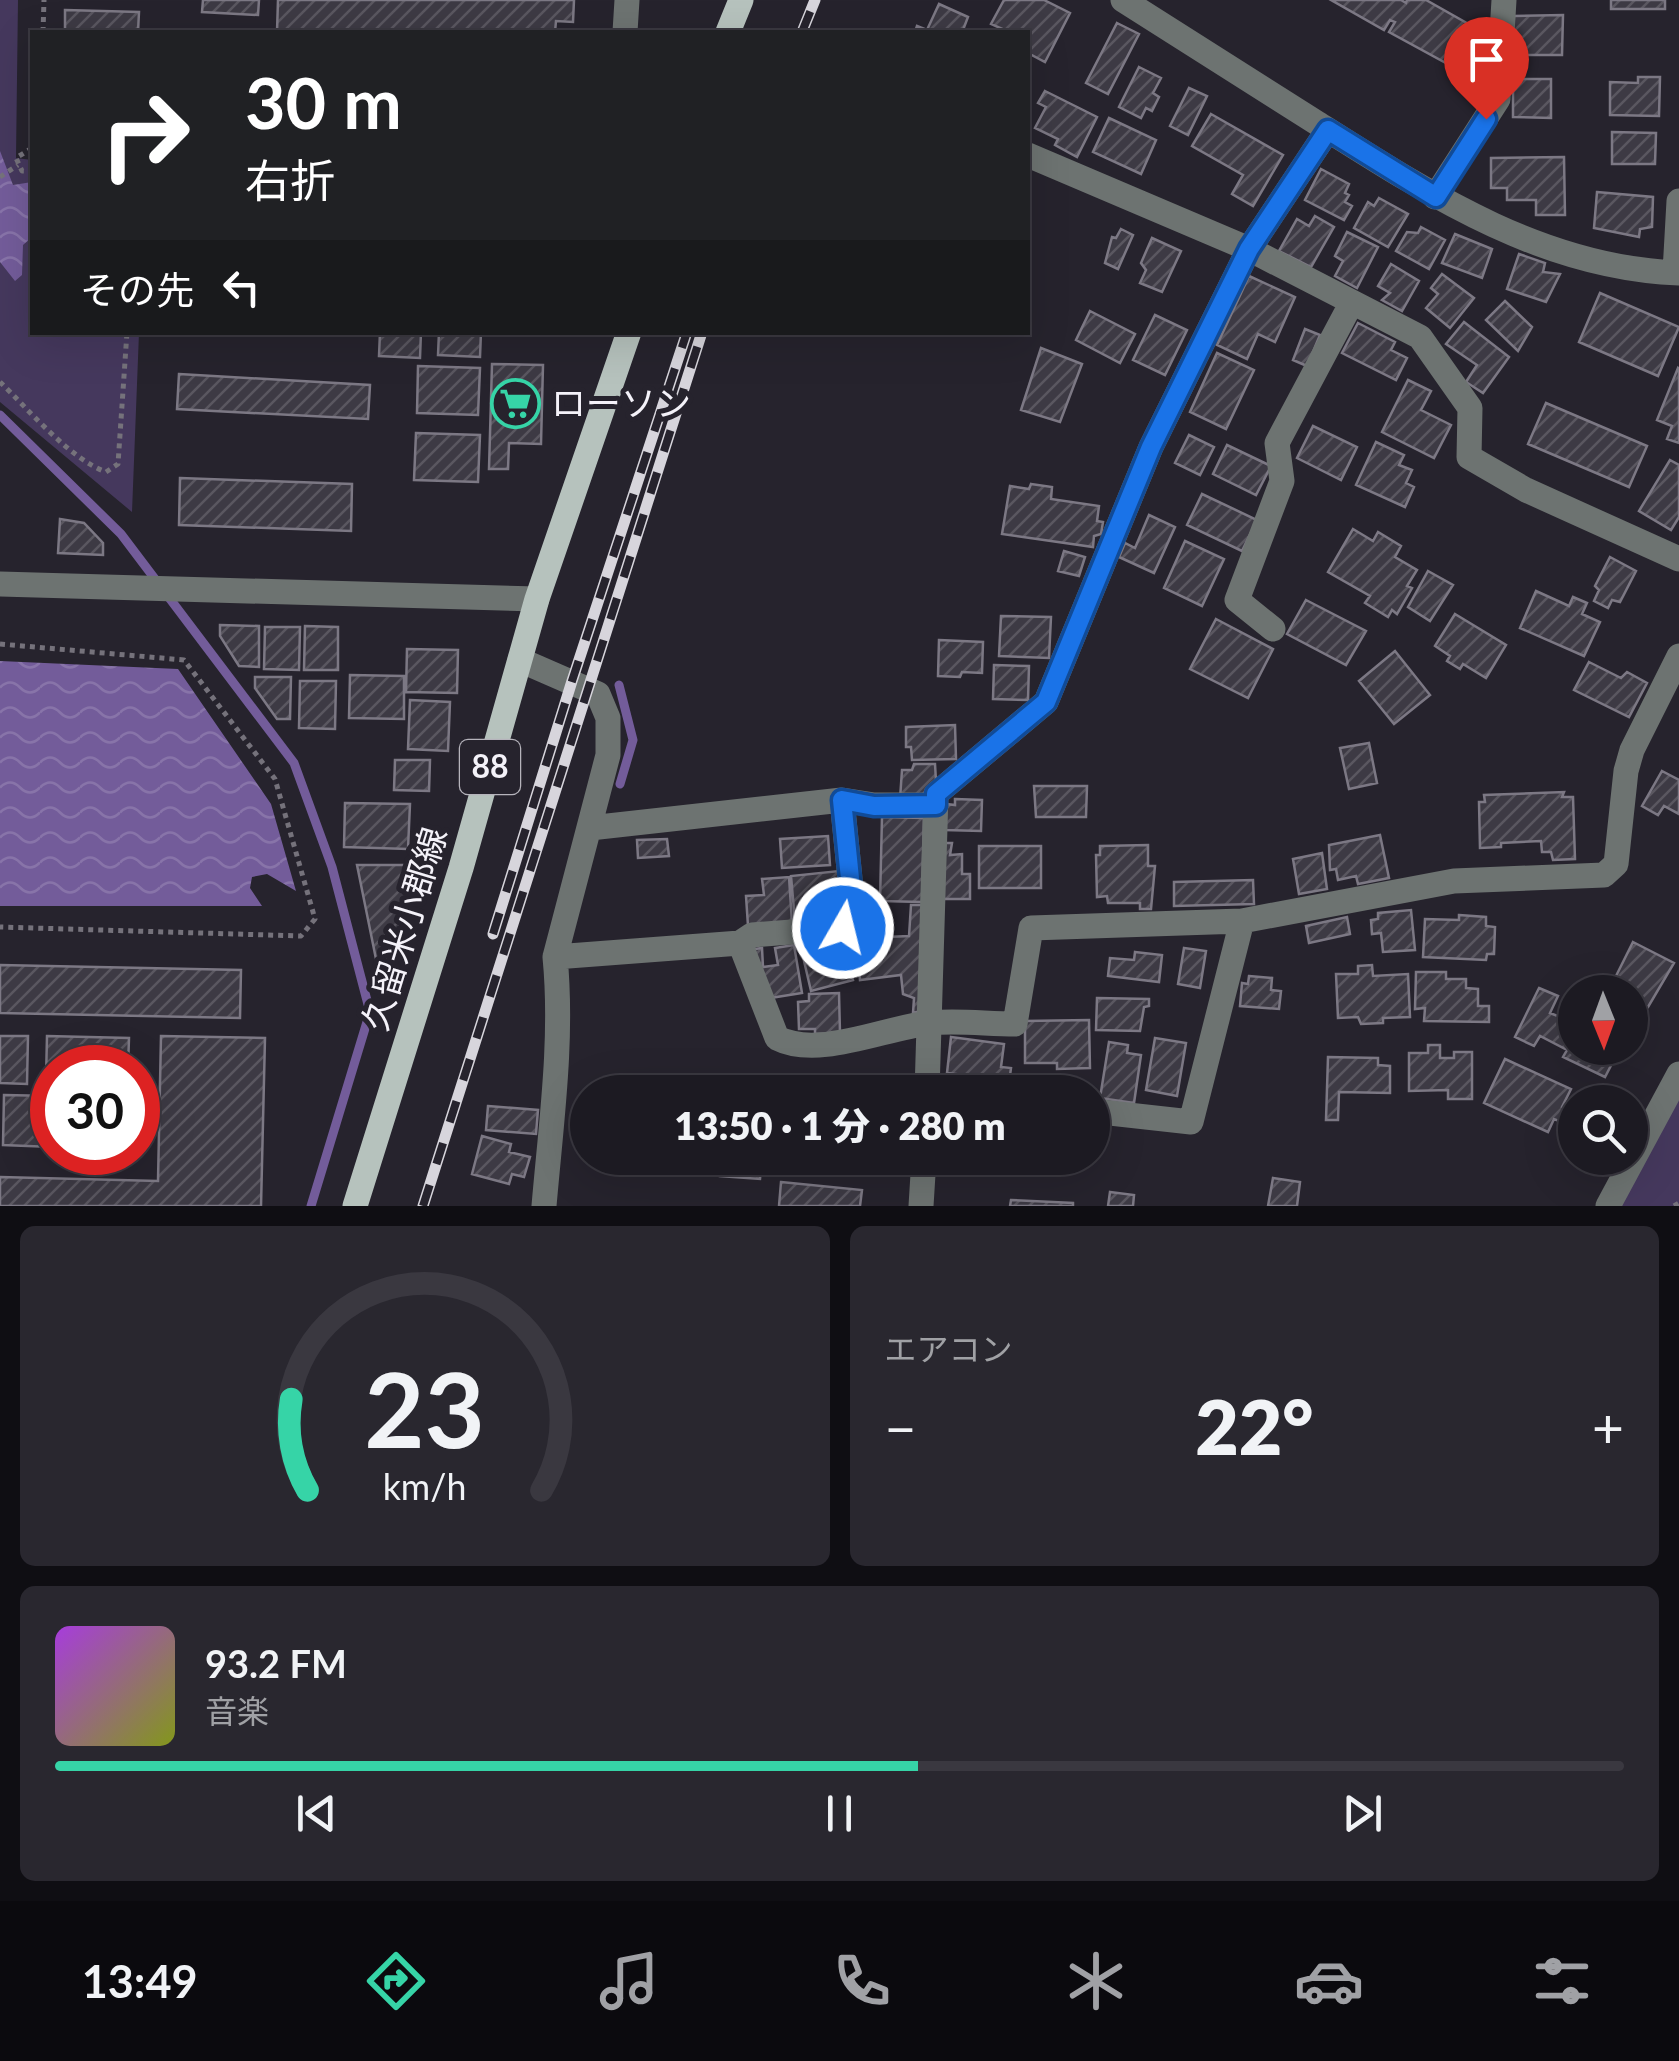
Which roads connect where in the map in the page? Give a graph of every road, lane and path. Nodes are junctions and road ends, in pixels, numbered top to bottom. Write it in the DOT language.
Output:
graph roads {
  1 [pos="44,0"];
  2 [pos="627,0"];
  3 [pos="741,0"];
  4 [pos="1122,0"];
  5 [pos="1504,0"];
  6 [pos="43,30"];
  7 [pos="625,30"];
  8 [pos="729,30"];
  9 [pos="1328,130"];
  10 [pos="30,149"];
  11 [pos="1030,156"];
  12 [pos="18,164"];
  13 [pos="30,172"];
  14 [pos="0,177"];
  15 [pos="1436,197"];
  16 [pos="1679,201"];
  17 [pos="1249,249"];
  18 [pos="1677,272"];
  19 [pos="1352,302"];
  20 [pos="127,335"];
  21 [pos="628,335"];
  22 [pos="0,382"];
  23 [pos="1679,559"];
  24 [pos="0,584"];
  25 [pos="537,599"];
  26 [pos="1273,629"];
  27 [pos="0,644"];
  28 [pos="1679,656"];
  29 [pos="520,660"];
  30 [pos="842,800"];
  31 [pos="936,805"];
  32 [pos="590,828"];
  33 [pos="1242,922"];
  34 [pos="0,927"];
  35 [pos="740,942"];
  36 [pos="555,957"];
  37 [pos="930,1023"];
  38 [pos="1679,1074"];
  39 [pos="928,1075"];
  40 [pos="1110,1113"];
  41 [pos="923,1175"];
  42 [pos="355,1205"];
  43 [pos="544,1206"];
  44 [pos="921,1206"];
  45 [pos="1608,1206"];
  1 -- 6 [label="path"];
  2 -- 7 [label="street"];
  3 -- 8 [label="main road"];
  4 -- 9 [label="street"];
  5 -- 15 [label="street"];
  9 -- 15 [label="street"];
  9 -- 17 [label="street"];
  10 -- 12 [label="path"];
  11 -- 17 [label="street"];
  12 -- 13 [label="path"];
  12 -- 14 [label="path"];
  15 -- 18 [label="street"];
  16 -- 18 [label="street"];
  17 -- 19 [label="street"];
  17 -- 31 [label="street"];
  19 -- 23 [label="street"];
  19 -- 26 [label="street"];
  20 -- 22 [label="path"];
  21 -- 25 [label="main road, 久留米小郡線 / 88"];
  24 -- 25 [label="street"];
  25 -- 29 [label="main road, 久留米小郡線 / 88"];
  27 -- 34 [label="path"];
  28 -- 33 [label="street"];
  29 -- 32 [label="street"];
  29 -- 42 [label="main road, 久留米小郡線 / 88"];
  30 -- 31 [label="street"];
  30 -- 32 [label="street"];
  30 -- 35 [label="street"];
  31 -- 37 [label="street"];
  32 -- 36 [label="street"];
  33 -- 37 [label="street"];
  33 -- 40 [label="street"];
  35 -- 36 [label="street"];
  35 -- 37 [label="street"];
  36 -- 43 [label="street"];
  37 -- 39 [label="street"];
  38 -- 45 [label="street"];
  41 -- 44 [label="street"];
}
